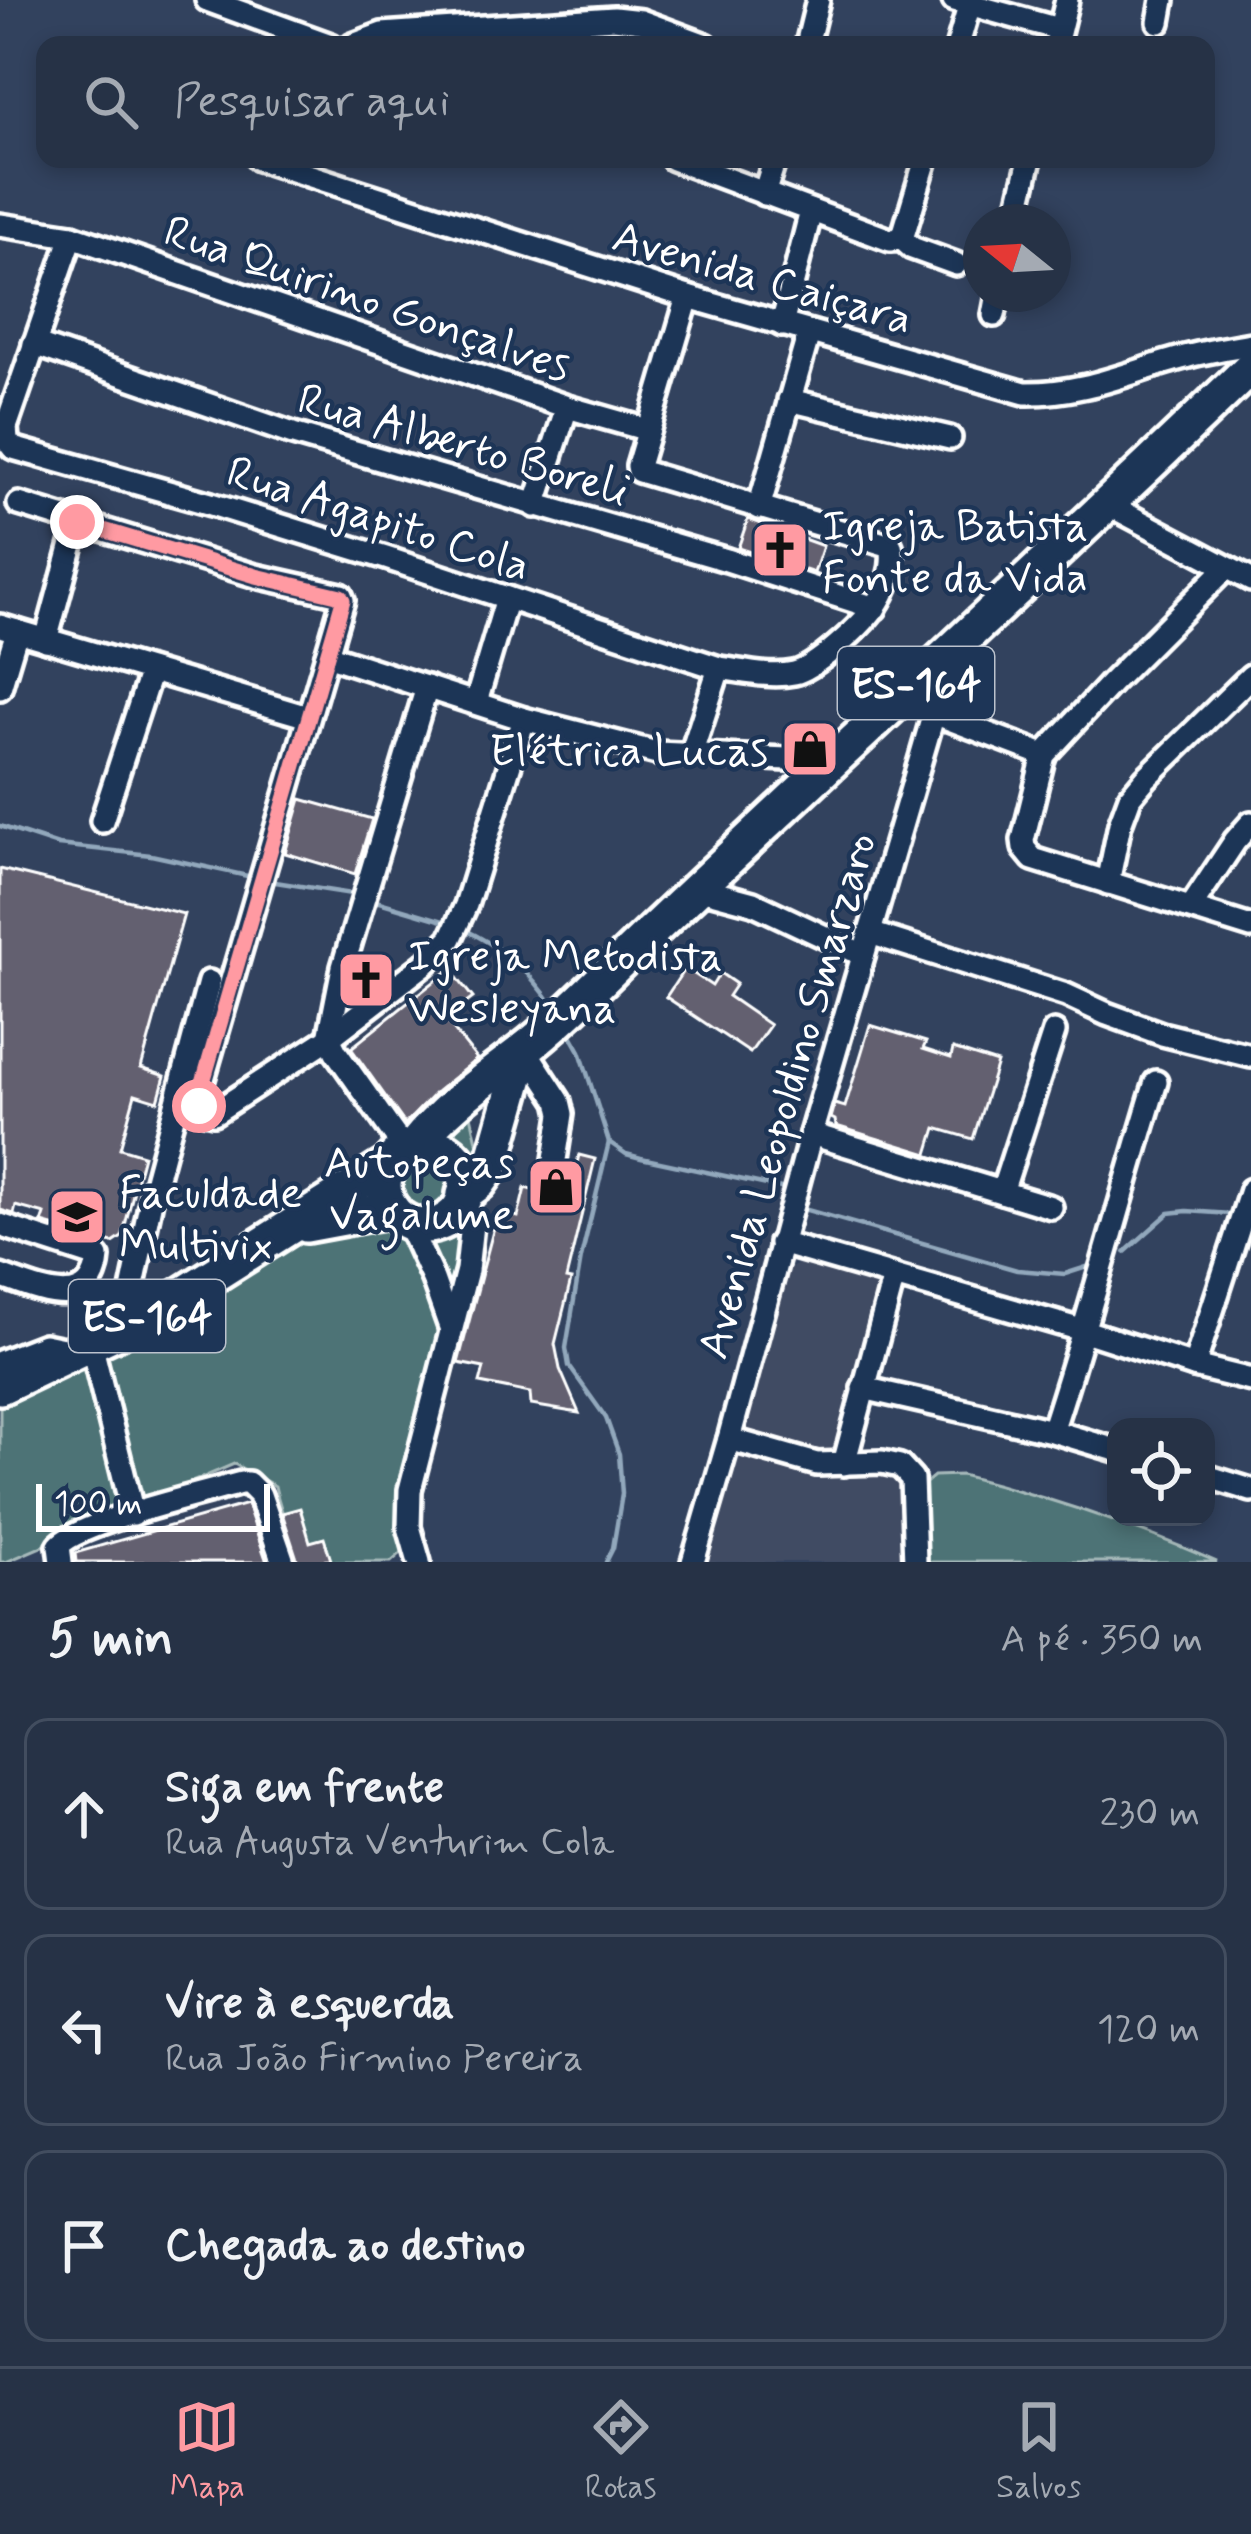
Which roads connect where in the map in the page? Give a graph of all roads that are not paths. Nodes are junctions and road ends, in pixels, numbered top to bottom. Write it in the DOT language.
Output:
graph roads {
  1 [pos="207,0"];
  2 [pos="818,0"];
  3 [pos="1067,0"];
  4 [pos="965,2"];
  5 [pos="306,36"];
  6 [pos="377,36"];
  7 [pos="682,36"];
  8 [pos="809,36"];
  9 [pos="959,36"];
  10 [pos="1055,36"];
  11 [pos="1058,36"];
  12 [pos="286,168"];
  13 [pos="696,168"];
  14 [pos="772,168"];
  15 [pos="923,168"];
  16 [pos="1028,168"];
  17 [pos="764,194"];
  18 [pos="1019,204"];
  19 [pos="811,212"];
  20 [pos="0,225"];
  21 [pos="72,236"];
  22 [pos="902,239"];
  23 [pos="956,264"];
  24 [pos="688,297"];
  25 [pos="782,325"];
  26 [pos="809,333"];
  27 [pos="34,344"];
  28 [pos="1251,344"];
  29 [pos="1251,367"];
  30 [pos="789,400"];
  31 [pos="567,407"];
  32 [pos="648,430"];
  33 [pos="950,438"];
  34 [pos="19,504"];
  35 [pos="1109,505"];
  36 [pos="535,506"];
  37 [pos="759,508"];
  38 [pos="77,522"];
  39 [pos="1225,569"];
  40 [pos="1251,580"];
  41 [pos="507,598"];
  42 [pos="874,608"];
  43 [pos="9,628"];
  44 [pos="46,640"];
  45 [pos="953,649"];
  46 [pos="327,656"];
  47 [pos="719,668"];
  48 [pos="151,671"];
  49 [pos="1251,676"];
  50 [pos="0,688"];
  51 [pos="427,688"];
  52 [pos="476,702"];
  53 [pos="936,714"];
  54 [pos="308,717"];
  55 [pos="524,719"];
  56 [pos="691,755"];
  57 [pos="1044,755"];
  58 [pos="831,761"];
  59 [pos="102,821"];
  60 [pos="1251,824"];
  61 [pos="1108,883"];
  62 [pos="697,888"];
  63 [pos="1191,907"];
  64 [pos="1251,927"];
  65 [pos="867,944"];
  66 [pos="209,982"];
  67 [pos="1054,1032"];
  68 [pos="329,1038"];
  69 [pos="535,1039"];
  70 [pos="1251,1056"];
  71 [pos="1156,1082"];
  72 [pos="811,1134"];
  73 [pos="403,1153"];
  74 [pos="553,1173"];
  75 [pos="1251,1190"];
  76 [pos="1002,1192"];
  77 [pos="464,1196"];
  78 [pos="1051,1207"];
  79 [pos="400,1216"];
  80 [pos="0,1225"];
  81 [pos="286,1228"];
  82 [pos="780,1243"];
  83 [pos="0,1276"];
  84 [pos="894,1276"];
  85 [pos="124,1328"];
  86 [pos="450,1328"];
  87 [pos="1085,1331"];
  88 [pos="83,1347"];
  89 [pos="0,1362"];
  90 [pos="1194,1366"];
  91 [pos="1251,1380"];
  92 [pos="0,1387"];
  93 [pos="863,1388"];
  94 [pos="1052,1432"];
  95 [pos="729,1439"];
  96 [pos="1107,1447"];
  97 [pos="844,1464"];
  98 [pos="1215,1479"];
  99 [pos="1251,1490"];
  100 [pos="133,1514"];
  101 [pos="61,1562"];
  102 [pos="283,1562"];
  103 [pos="419,1562"];
  104 [pos="693,1562"];
  105 [pos="915,1562"];
  1 -- 5 [label="street"];
  2 -- 8 [label="street"];
  3 -- 11 [label="street"];
  4 -- 9 [label="street"];
  4 -- 10 [label="street"];
  6 -- 7 [label="street"];
  12 -- 24 [label="street, Avenida Caiçara"];
  13 -- 17 [label="street"];
  14 -- 17 [label="street"];
  15 -- 22 [label="street"];
  16 -- 18 [label="street"];
  17 -- 19 [label="street"];
  19 -- 22 [label="street"];
  19 -- 25 [label="street"];
  20 -- 21 [label="street, Rua Quirino Gonçalves"];
  21 -- 27 [label="street"];
  21 -- 31 [label="street, Rua Quirino Gonçalves"];
  22 -- 23 [label="street"];
  24 -- 25 [label="street, Avenida Caiçara"];
  24 -- 32 [label="street"];
  25 -- 26 [label="street, Avenida Caiçara"];
  26 -- 28 [label="street, Avenida Caiçara"];
  26 -- 30 [label="street"];
  27 -- 36 [label="street, Rua Alberto Boreli"];
  27 -- 41 [label="street, Rua Agapito Cola"];
  29 -- 35 [label="highway, ES-164"];
  30 -- 33 [label="street"];
  30 -- 37 [label="street"];
  31 -- 32 [label="street, Rua Quirino Gonçalves"];
  31 -- 36 [label="street"];
  32 -- 37 [label="street"];
  34 -- 38 [label="street"];
  35 -- 39 [label="street"];
  35 -- 45 [label="highway, ES-164"];
  36 -- 42 [label="street, Rua Alberto Boreli"];
  37 -- 42 [label="street"];
  38 -- 44 [label="street"];
  38 -- 46 [label="street"];
  39 -- 40 [label="street"];
  39 -- 57 [label="street"];
  41 -- 47 [label="street, Rua Agapito Cola"];
  41 -- 52 [label="street"];
  42 -- 47 [label="street, Rua Agapito Cola"];
  43 -- 44 [label="street"];
  43 -- 50 [label="street"];
  44 -- 48 [label="street"];
  45 -- 53 [label="street, Avenida Leopoldino Smarzaro"];
  45 -- 58 [label="highway, ES-164"];
  46 -- 51 [label="street"];
  46 -- 54 [label="street"];
  47 -- 56 [label="street"];
  48 -- 54 [label="street"];
  48 -- 59 [label="street"];
  49 -- 61 [label="street"];
  51 -- 52 [label="street"];
  51 -- 68 [label="street"];
  52 -- 55 [label="street"];
  53 -- 57 [label="street"];
  53 -- 65 [label="street, Avenida Leopoldino Smarzaro"];
  54 -- 68 [label="street"];
  55 -- 56 [label="street"];
  55 -- 68 [label="street"];
  56 -- 58 [label="street"];
  57 -- 61 [label="street"];
  58 -- 62 [label="highway, ES-164"];
  60 -- 63 [label="street"];
  61 -- 63 [label="street"];
  62 -- 65 [label="street"];
  62 -- 69 [label="highway, ES-164"];
  63 -- 64 [label="street"];
  65 -- 70 [label="street"];
  65 -- 72 [label="street, Avenida Leopoldino Smarzaro"];
  66 -- 85 [label="street"];
  67 -- 76 [label="street"];
  68 -- 73 [label="street"];
  69 -- 73 [label="highway, ES-164"];
  69 -- 74 [label="street"];
  69 -- 77 [label="highway, ES-164"];
  71 -- 87 [label="street"];
  72 -- 76 [label="street"];
  72 -- 82 [label="street, Avenida Leopoldino Smarzaro"];
  73 -- 77 [label="highway"];
  73 -- 79 [label="highway"];
  73 -- 81 [label="highway, ES-164"];
  75 -- 90 [label="street"];
  76 -- 78 [label="street"];
  77 -- 79 [label="highway, ES-164"];
  77 -- 86 [label="street"];
  79 -- 81 [label="highway, ES-164"];
  79 -- 86 [label="street"];
  80 -- 83 [label="street"];
  81 -- 85 [label="highway, ES-164"];
  82 -- 84 [label="street"];
  82 -- 95 [label="street, Avenida Leopoldino Smarzaro"];
  84 -- 87 [label="street"];
  84 -- 93 [label="street"];
  85 -- 88 [label="highway, ES-164"];
  86 -- 103 [label="street"];
  87 -- 90 [label="street"];
  87 -- 94 [label="street"];
  88 -- 89 [label="street"];
  88 -- 92 [label="highway, ES-164"];
  88 -- 100 [label="street"];
  90 -- 91 [label="street"];
  93 -- 94 [label="street"];
  93 -- 97 [label="street"];
  94 -- 96 [label="street"];
  95 -- 97 [label="street"];
  95 -- 104 [label="street, Avenida Leopoldino Smarzaro"];
  97 -- 105 [label="street"];
  98 -- 99 [label="street"];
  100 -- 101 [label="street"];
  100 -- 102 [label="street"];
}
